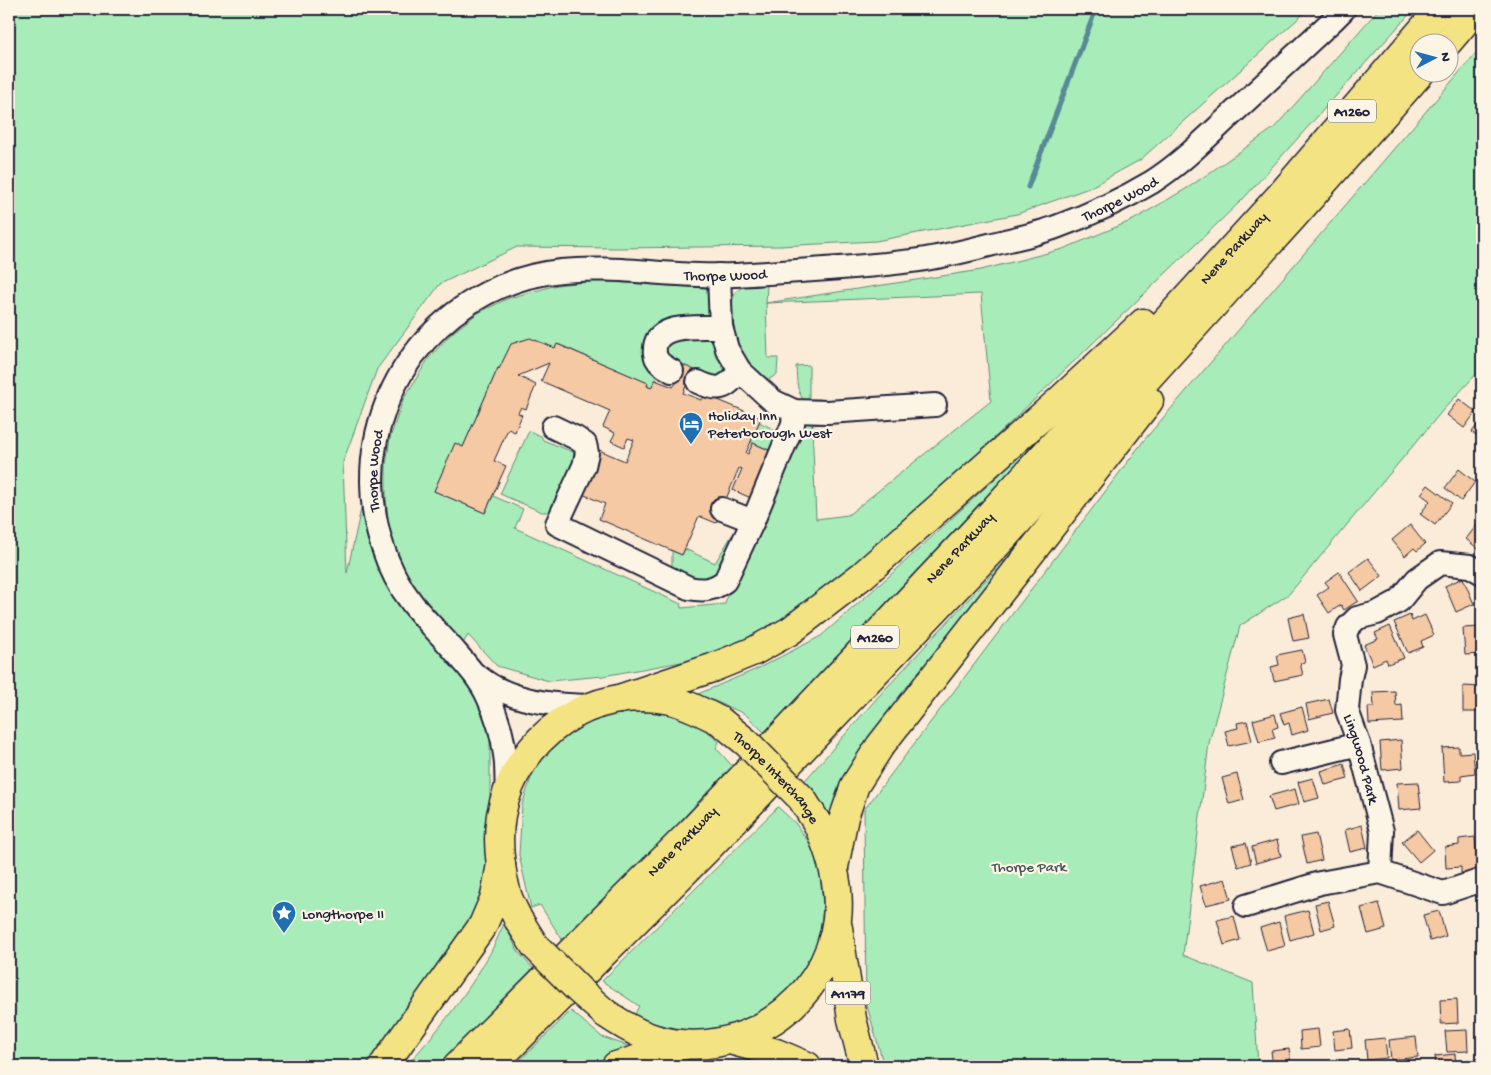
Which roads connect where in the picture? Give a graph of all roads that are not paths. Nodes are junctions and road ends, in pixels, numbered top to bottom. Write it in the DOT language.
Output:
graph roads {
  1 [pos="1344,9"];
  2 [pos="1440,9"];
  3 [pos="1476,9"];
  4 [pos="1456,32"];
  5 [pos="1411,82"];
  6 [pos="1286,207"];
  7 [pos="719,276"];
  8 [pos="721,327"];
  9 [pos="672,371"];
  10 [pos="740,371"];
  11 [pos="698,382"];
  12 [pos="935,405"];
  13 [pos="794,411"];
  14 [pos="553,427"];
  15 [pos="722,508"];
  16 [pos="753,521"];
  17 [pos="1482,573"];
  18 [pos="473,673"];
  19 [pos="619,699"];
  20 [pos="591,706"];
  21 [pos="1359,744"];
  22 [pos="1281,764"];
  23 [pos="506,793"];
  24 [pos="501,864"];
  25 [pos="834,867"];
  26 [pos="1380,872"];
  27 [pos="1482,880"];
  28 [pos="1246,906"];
  29 [pos="837,919"];
  30 [pos="730,1040"];
  31 [pos="684,1044"];
  32 [pos="383,1066"];
  33 [pos="457,1066"];
  34 [pos="491,1066"];
  35 [pos="616,1066"];
  36 [pos="806,1066"];
  37 [pos="864,1066"];
  1 -- 7 [label="street, Thorpe Wood"];
  2 -- 6 [label="main road, Nene Parkway / A1260"];
  3 -- 4 [label="main road"];
  5 -- 6 [label="main road, Nene Parkway / A1260"];
  6 -- 19 [label="main road"];
  6 -- 25 [label="main road"];
  6 -- 33 [label="main road, Nene Parkway / A1260"];
  6 -- 34 [label="main road, Nene Parkway / A1260"];
  7 -- 8 [label="street"];
  7 -- 18 [label="street, Thorpe Wood"];
  8 -- 9 [label="street"];
  8 -- 10 [label="street"];
  10 -- 11 [label="street"];
  10 -- 13 [label="street"];
  12 -- 13 [label="street"];
  13 -- 16 [label="street"];
  14 -- 16 [label="street"];
  15 -- 16 [label="street"];
  17 -- 21 [label="street, Lingwood Park"];
  18 -- 20 [label="street, Thorpe Wood"];
  18 -- 23 [label="street, Thorpe Wood"];
  19 -- 20 [label="main road, Thorpe Interchange"];
  19 -- 25 [label="main road, Thorpe Interchange, bridge"];
  20 -- 23 [label="main road, Thorpe Interchange"];
  21 -- 22 [label="street"];
  21 -- 26 [label="street, Lingwood Park"];
  23 -- 24 [label="main road, Thorpe Interchange"];
  24 -- 31 [label="main road, Thorpe Interchange, bridge"];
  24 -- 32 [label="main road"];
  25 -- 29 [label="main road, Thorpe Interchange"];
  26 -- 27 [label="street"];
  26 -- 28 [label="street"];
  29 -- 30 [label="main road, Thorpe Interchange"];
  29 -- 37 [label="main road, A1179"];
  30 -- 31 [label="main road, Thorpe Interchange"];
  30 -- 36 [label="main road"];
  31 -- 35 [label="main road"];
}
